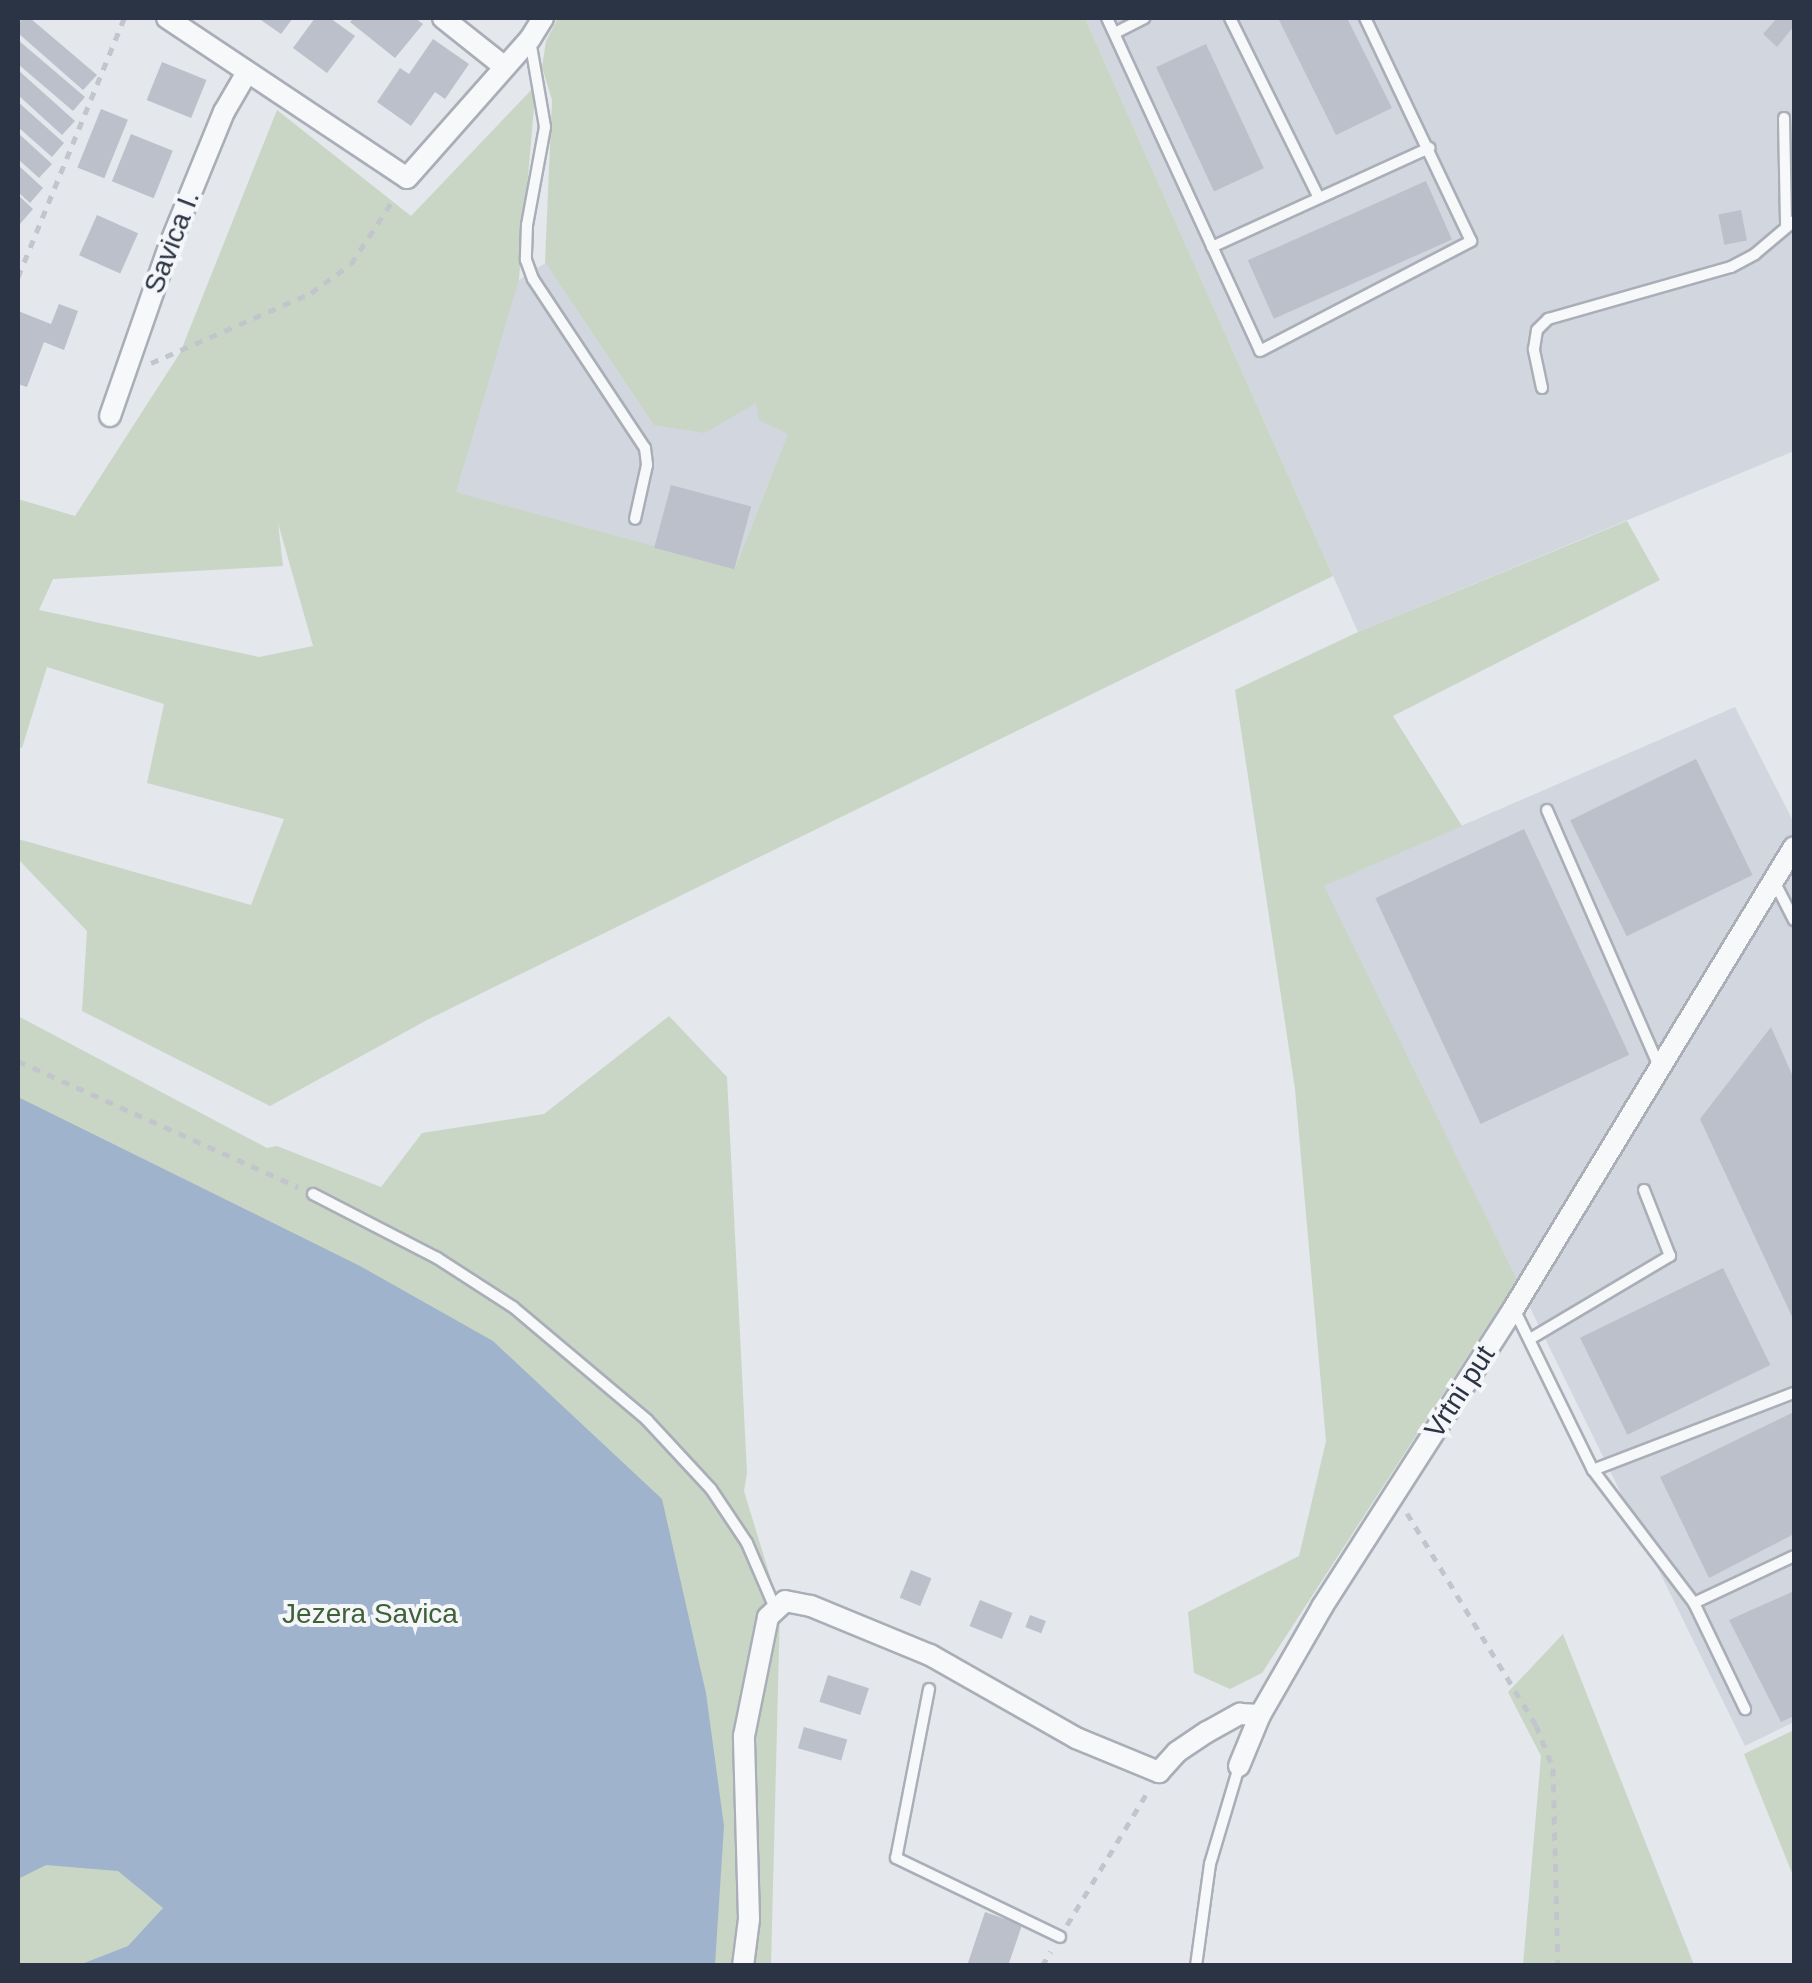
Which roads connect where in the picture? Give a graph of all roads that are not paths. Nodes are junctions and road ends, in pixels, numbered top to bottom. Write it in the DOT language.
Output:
graph roads {
  1 [pos="167,18"];
  2 [pos="442,18"];
  3 [pos="543,18"];
  4 [pos="1107,18"];
  5 [pos="1144,18"];
  6 [pos="1230,18"];
  7 [pos="1365,18"];
  8 [pos="1115,33"];
  9 [pos="530,39"];
  10 [pos="502,65"];
  11 [pos="246,74"];
  12 [pos="1784,118"];
  13 [pos="1429,148"];
  14 [pos="1318,196"];
  15 [pos="1790,224"];
  16 [pos="1212,246"];
  17 [pos="1542,388"];
  18 [pos="110,416"];
  19 [pos="635,520"];
  20 [pos="1547,810"];
  21 [pos="1794,847"];
  22 [pos="1774,880"];
  23 [pos="1794,920"];
  24 [pos="1660,1066"];
  25 [pos="1644,1190"];
  26 [pos="312,1194"];
  27 [pos="1514,1308"];
  28 [pos="1530,1340"];
  29 [pos="1794,1393"];
  30 [pos="1593,1470"];
  31 [pos="1794,1556"];
  32 [pos="1694,1603"];
  33 [pos="775,1608"];
  34 [pos="929,1689"];
  35 [pos="1745,1709"];
  36 [pos="1260,1715"];
  37 [pos="1239,1766"];
  38 [pos="1060,1937"];
  39 [pos="743,1966"];
  40 [pos="1196,1966"];
  1 -- 11 [label="street"];
  2 -- 10 [label="street"];
  3 -- 9 [label="street"];
  4 -- 8 [label="lane"];
  5 -- 8 [label="lane"];
  6 -- 14 [label="lane"];
  7 -- 13 [label="lane"];
  8 -- 16 [label="lane"];
  9 -- 10 [label="street"];
  9 -- 19 [label="lane"];
  10 -- 11 [label="street"];
  11 -- 18 [label="street, Savica I."];
  12 -- 15 [label="lane"];
  13 -- 14 [label="lane"];
  13 -- 16 [label="lane"];
  14 -- 16 [label="lane"];
  15 -- 17 [label="lane"];
  20 -- 24 [label="lane"];
  21 -- 22 [label="street, Vrtni put"];
  22 -- 23 [label="lane"];
  22 -- 24 [label="street, Vrtni put"];
  24 -- 27 [label="street, Vrtni put"];
  25 -- 28 [label="lane"];
  26 -- 33 [label="lane"];
  27 -- 28 [label="lane"];
  27 -- 36 [label="street, Vrtni put"];
  28 -- 30 [label="lane"];
  29 -- 30 [label="lane"];
  30 -- 32 [label="lane"];
  31 -- 32 [label="lane"];
  32 -- 35 [label="lane"];
  33 -- 36 [label="street"];
  33 -- 39 [label="street"];
  34 -- 38 [label="lane"];
  36 -- 37 [label="street, Vrtni put"];
  37 -- 40 [label="lane, Vrtni put"];
}
